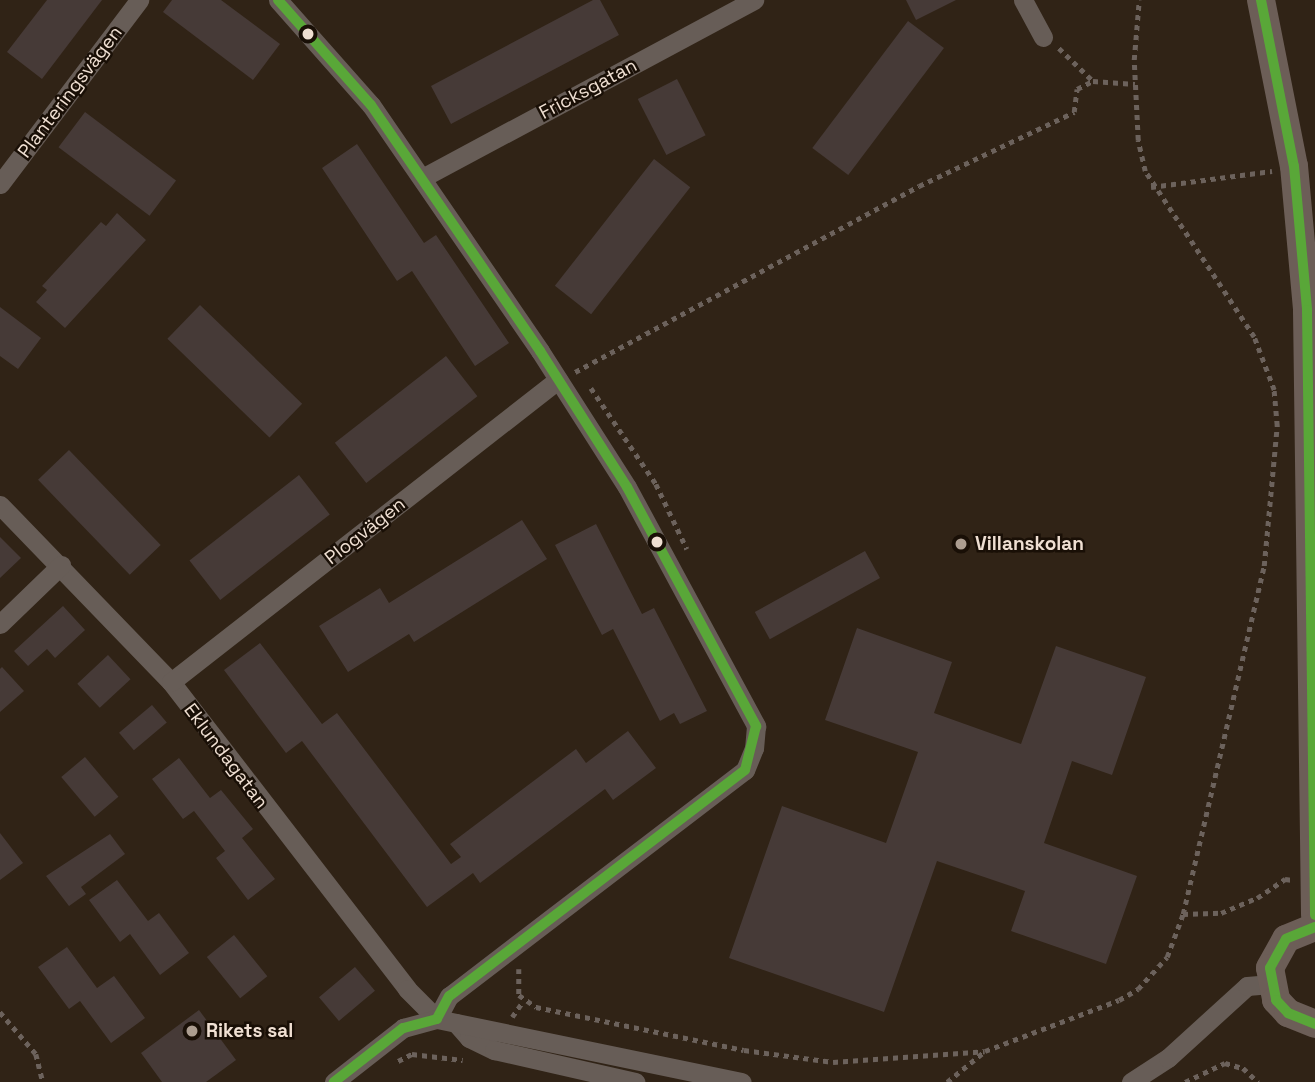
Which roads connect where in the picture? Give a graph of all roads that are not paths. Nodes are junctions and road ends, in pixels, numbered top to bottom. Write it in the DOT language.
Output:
graph roads {
  1 [pos="139,0"];
  2 [pos="278,0"];
  3 [pos="754,0"];
  4 [pos="1023,0"];
  5 [pos="1261,0"];
  6 [pos="1043,37"];
  7 [pos="422,178"];
  8 [pos="0,184"];
  9 [pos="558,380"];
  10 [pos="0,505"];
  11 [pos="61,565"];
  12 [pos="0,624"];
  13 [pos="171,682"];
  14 [pos="1314,882"];
  15 [pos="1315,915"];
  16 [pos="1315,928"];
  17 [pos="1270,984"];
  18 [pos="447,1021"];
  19 [pos="1315,1024"];
  20 [pos="334,1082"];
  21 [pos="635,1082"];
  22 [pos="742,1082"];
  23 [pos="1131,1082"];
  1 -- 8 [label="street, Planteringsvägen"];
  2 -- 7 [label="street"];
  3 -- 7 [label="street, Fricksgatan"];
  4 -- 6 [label="street"];
  5 -- 14 [label="main road"];
  7 -- 9 [label="street"];
  9 -- 13 [label="street, Plogvägen"];
  9 -- 18 [label="street"];
  10 -- 11 [label="street, Eklundagatan"];
  11 -- 12 [label="street"];
  11 -- 13 [label="street, Eklundagatan"];
  13 -- 18 [label="street, Eklundagatan"];
  14 -- 15 [label="main road"];
  16 -- 17 [label="main road"];
  17 -- 19 [label="main road"];
  17 -- 23 [label="street"];
  18 -- 20 [label="street"];
  18 -- 21 [label="street, Eklundagatan"];
  18 -- 22 [label="street"];
}
